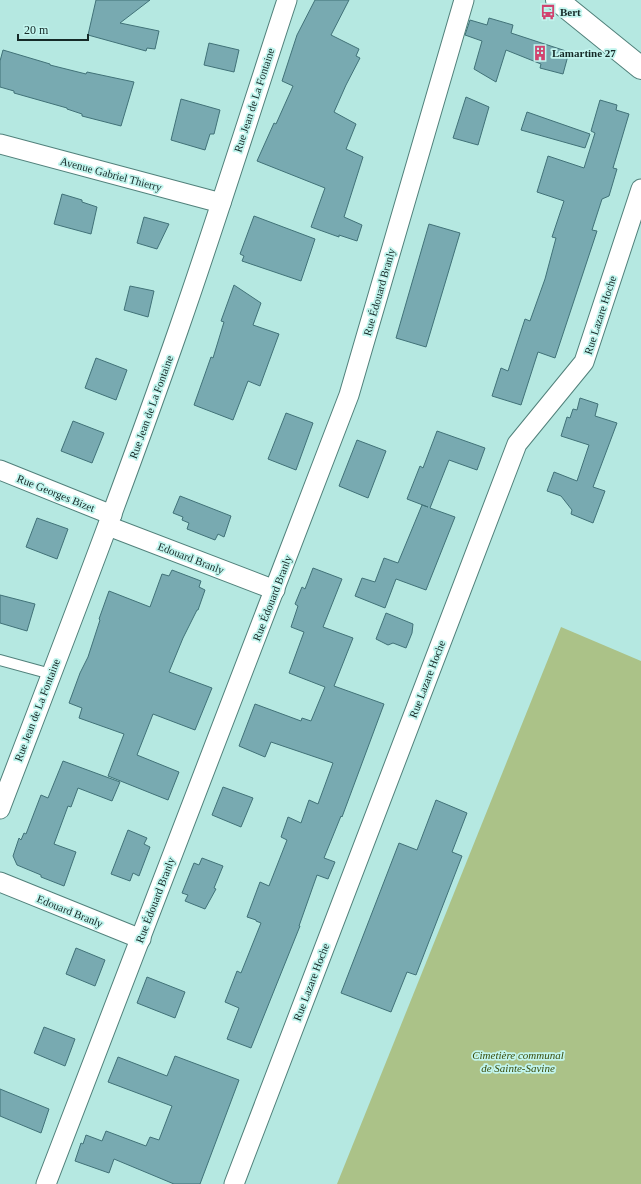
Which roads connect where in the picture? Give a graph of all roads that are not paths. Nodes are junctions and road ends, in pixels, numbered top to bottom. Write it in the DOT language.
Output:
graph roads {
  1 [pos="287,0"];
  2 [pos="464,0"];
  3 [pos="557,0"];
  4 [pos="641,68"];
  5 [pos="0,144"];
  6 [pos="641,189"];
  7 [pos="221,204"];
  8 [pos="0,470"];
  9 [pos="110,520"];
  10 [pos="275,590"];
  11 [pos="0,660"];
  12 [pos="51,674"];
  13 [pos="0,809"];
  14 [pos="0,882"];
  15 [pos="141,939"];
  16 [pos="46,1184"];
  17 [pos="234,1184"];
  1 -- 7 [label="street, Rue Jean de La Fontaine"];
  2 -- 10 [label="street, Rue Édouard Branly"];
  3 -- 4 [label="street"];
  5 -- 7 [label="street, Avenue Gabriel Thierry"];
  6 -- 17 [label="street, Rue Lazare Hoche"];
  7 -- 9 [label="street, Rue Jean de La Fontaine"];
  8 -- 9 [label="street, Rue Georges Bizet"];
  9 -- 10 [label="street, Edouard Branly"];
  9 -- 12 [label="street, Rue Jean de La Fontaine"];
  10 -- 15 [label="street, Rue Édouard Branly"];
  11 -- 12 [label="lane"];
  12 -- 13 [label="street, Rue Jean de La Fontaine"];
  14 -- 15 [label="street, Edouard Branly"];
  15 -- 16 [label="street, Rue Édouard Branly"];
}
